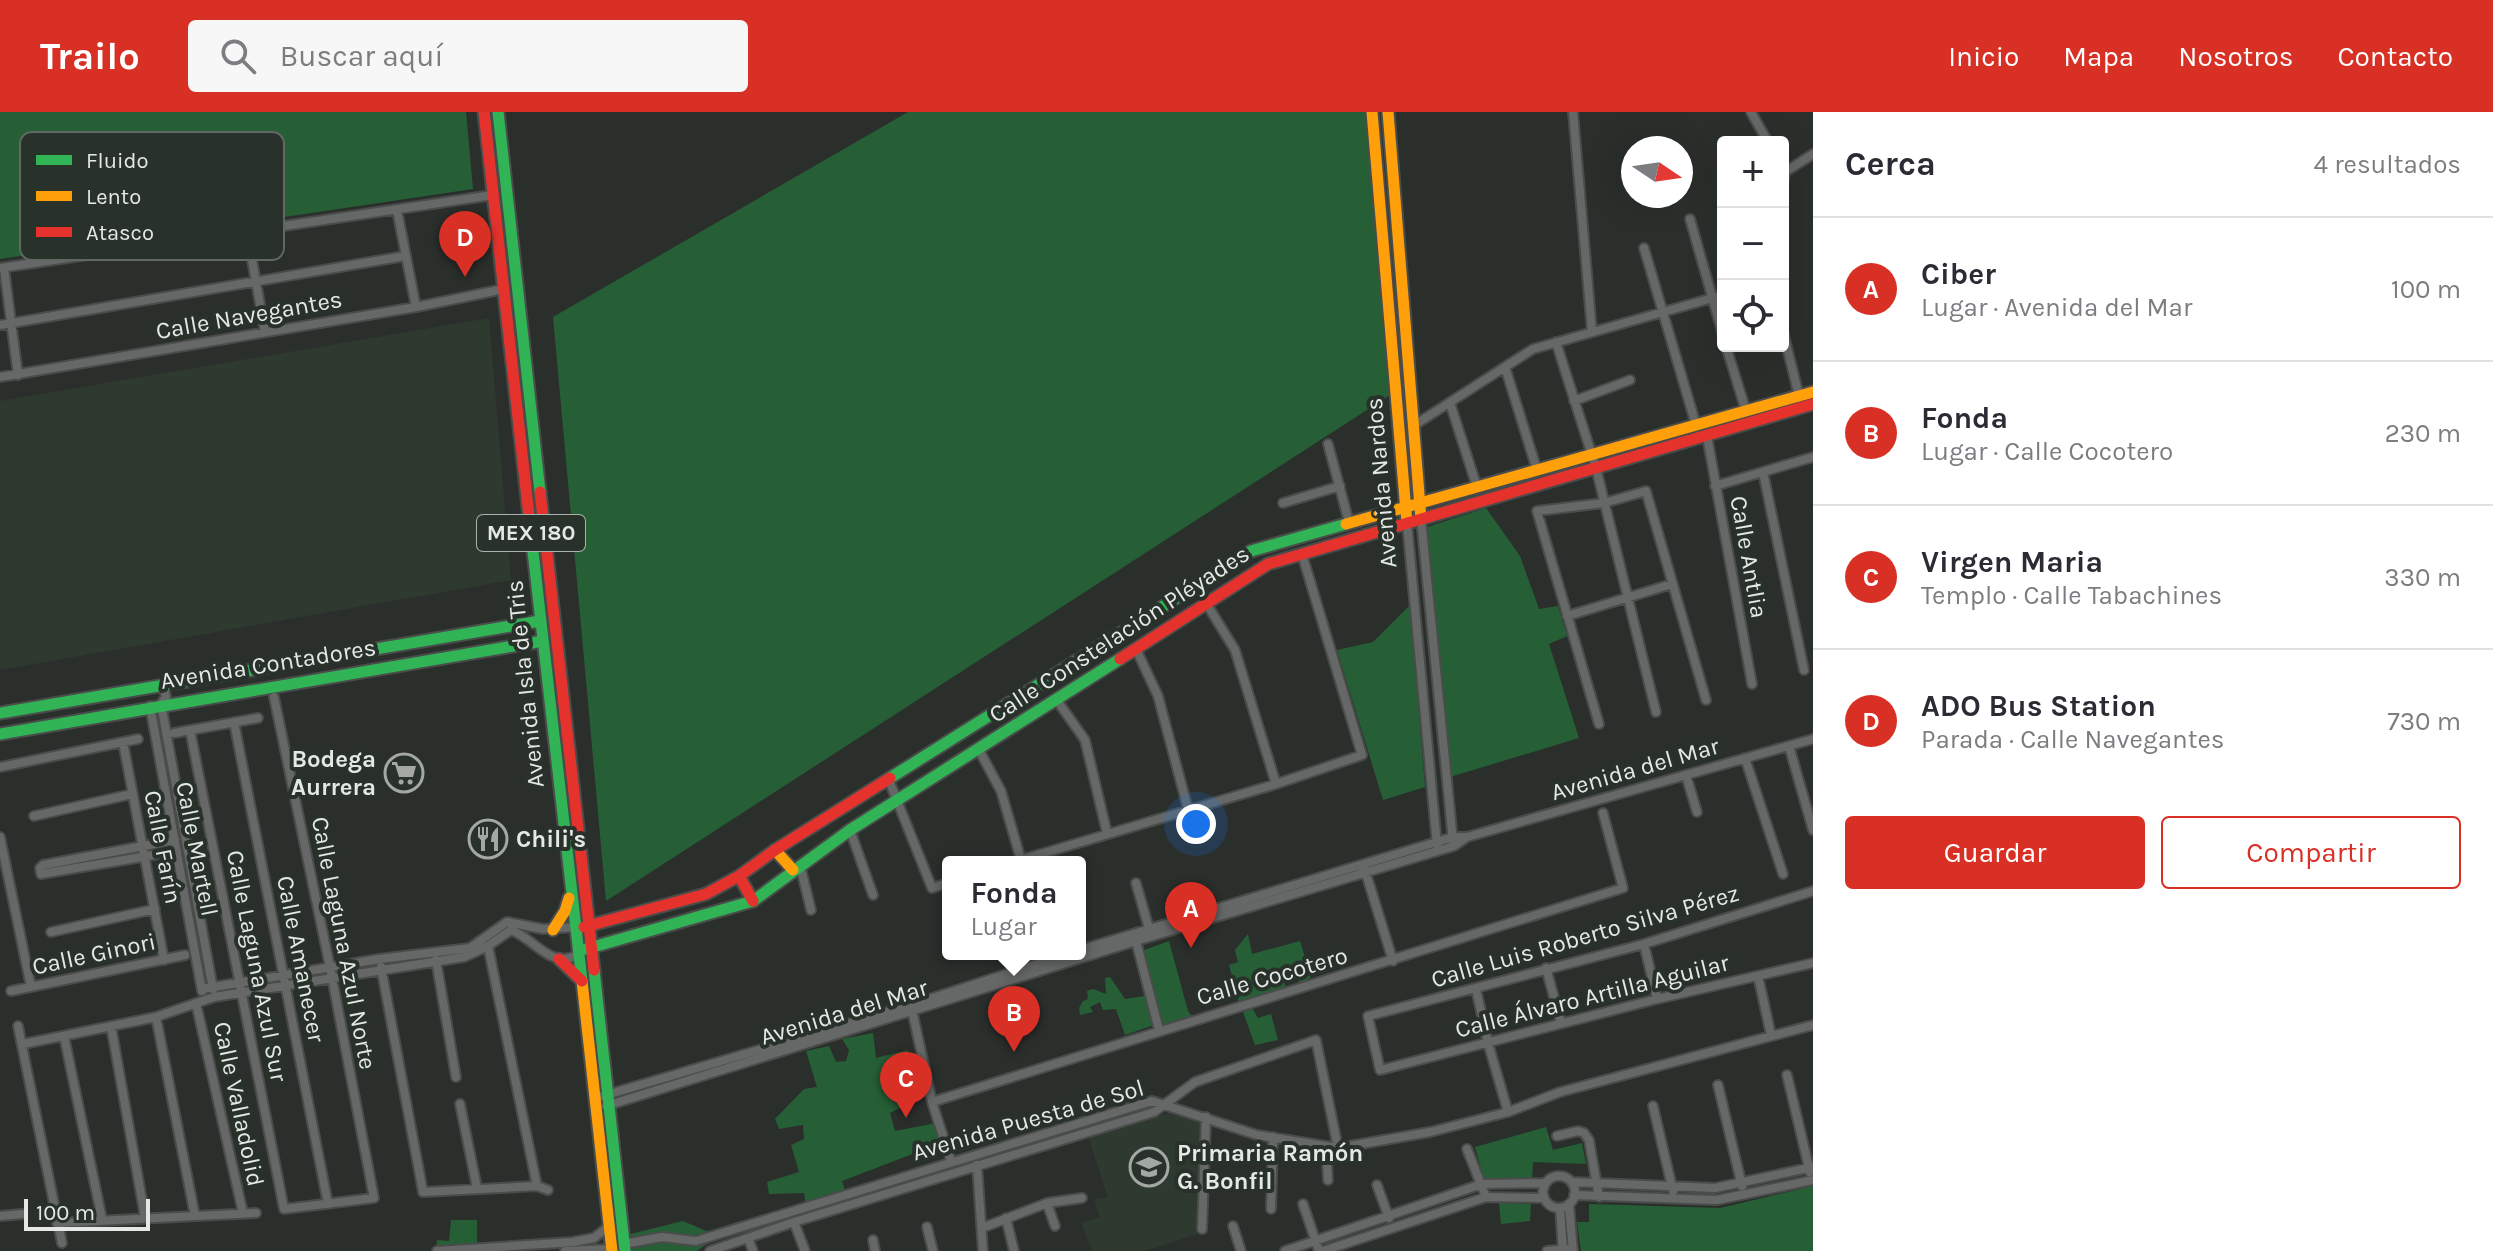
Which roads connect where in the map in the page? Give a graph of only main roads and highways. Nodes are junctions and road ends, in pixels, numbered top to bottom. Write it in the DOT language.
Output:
graph roads {
  1 [pos="484,112"];
  2 [pos="498,112"];
  3 [pos="1372,112"];
  4 [pos="1388,112"];
  5 [pos="1813,392"];
  6 [pos="1813,404"];
  7 [pos="1420,503"];
  8 [pos="1405,507"];
  9 [pos="1421,519"];
  10 [pos="1407,523"];
  11 [pos="1262,547"];
  12 [pos="1268,564"];
  13 [pos="540,621"];
  14 [pos="543,641"];
  15 [pos="0,713"];
  16 [pos="0,734"];
  17 [pos="775,850"];
  18 [pos="796,868"];
  19 [pos="739,876"];
  20 [pos="571,891"];
  21 [pos="753,901"];
  22 [pos="576,927"];
  23 [pos="589,928"];
  24 [pos="553,930"];
  25 [pos="591,946"];
  26 [pos="579,954"];
  27 [pos="559,959"];
  28 [pos="582,981"];
  29 [pos="602,1102"];
  30 [pos="624,1248"];
  31 [pos="612,1250"];
  1 -- 13 [label="main road, Avenida Isla de Tris / MEX 180"];
  2 -- 23 [label="main road, Avenida Isla de Tris / MEX 180"];
  3 -- 8 [label="main road, Avenida Nardos"];
  4 -- 7 [label="main road, Avenida Nardos"];
  5 -- 7 [label="main road, Calle Constelación Pléyades"];
  6 -- 9 [label="main road, Calle Constelación Pléyades"];
  7 -- 8 [label="main road, Calle Constelación Pléyades"];
  7 -- 9 [label="main road, Avenida Nardos"];
  8 -- 10 [label="main road, Avenida Nardos"];
  8 -- 11 [label="main road, Calle Constelación Pléyades"];
  9 -- 10 [label="main road, Calle Constelación Pléyades"];
  10 -- 12 [label="main road, Calle Constelación Pléyades"];
  11 -- 12 [label="main road"];
  11 -- 17 [label="main road, Calle Constelación Pléyades"];
  12 -- 18 [label="main road, Calle Constelación Pléyades"];
  13 -- 14 [label="main road, Avenida Isla de Tris / MEX 180"];
  13 -- 15 [label="main road, Avenida Contadores"];
  14 -- 16 [label="main road, Avenida Contadores"];
  14 -- 20 [label="main road, Avenida Isla de Tris / MEX 180"];
  17 -- 18 [label="main road"];
  17 -- 19 [label="main road, Calle Constelación Pléyades"];
  18 -- 21 [label="main road, Calle Constelación Pléyades"];
  19 -- 21 [label="main road"];
  19 -- 23 [label="main road, Calle Constelación Pléyades"];
  20 -- 22 [label="main road, Avenida Isla de Tris / MEX 180"];
  20 -- 24 [label="main road"];
  21 -- 25 [label="main road, Calle Constelación Pléyades"];
  22 -- 23 [label="main road, Calle Constelación Pléyades"];
  22 -- 26 [label="main road, Avenida Isla de Tris / MEX 180"];
  23 -- 25 [label="main road, Avenida Isla de Tris / MEX 180"];
  25 -- 26 [label="main road, Calle Constelación Pléyades"];
  25 -- 29 [label="main road, Avenida Isla de Tris / MEX 180"];
  26 -- 28 [label="main road, Avenida Isla de Tris / MEX 180"];
  27 -- 28 [label="main road"];
  28 -- 29 [label="main road, Avenida Isla de Tris / MEX 180"];
  29 -- 30 [label="main road, Avenida Isla de Tris / MEX 180"];
  29 -- 31 [label="main road, Avenida Isla de Tris / MEX 180"];
}
